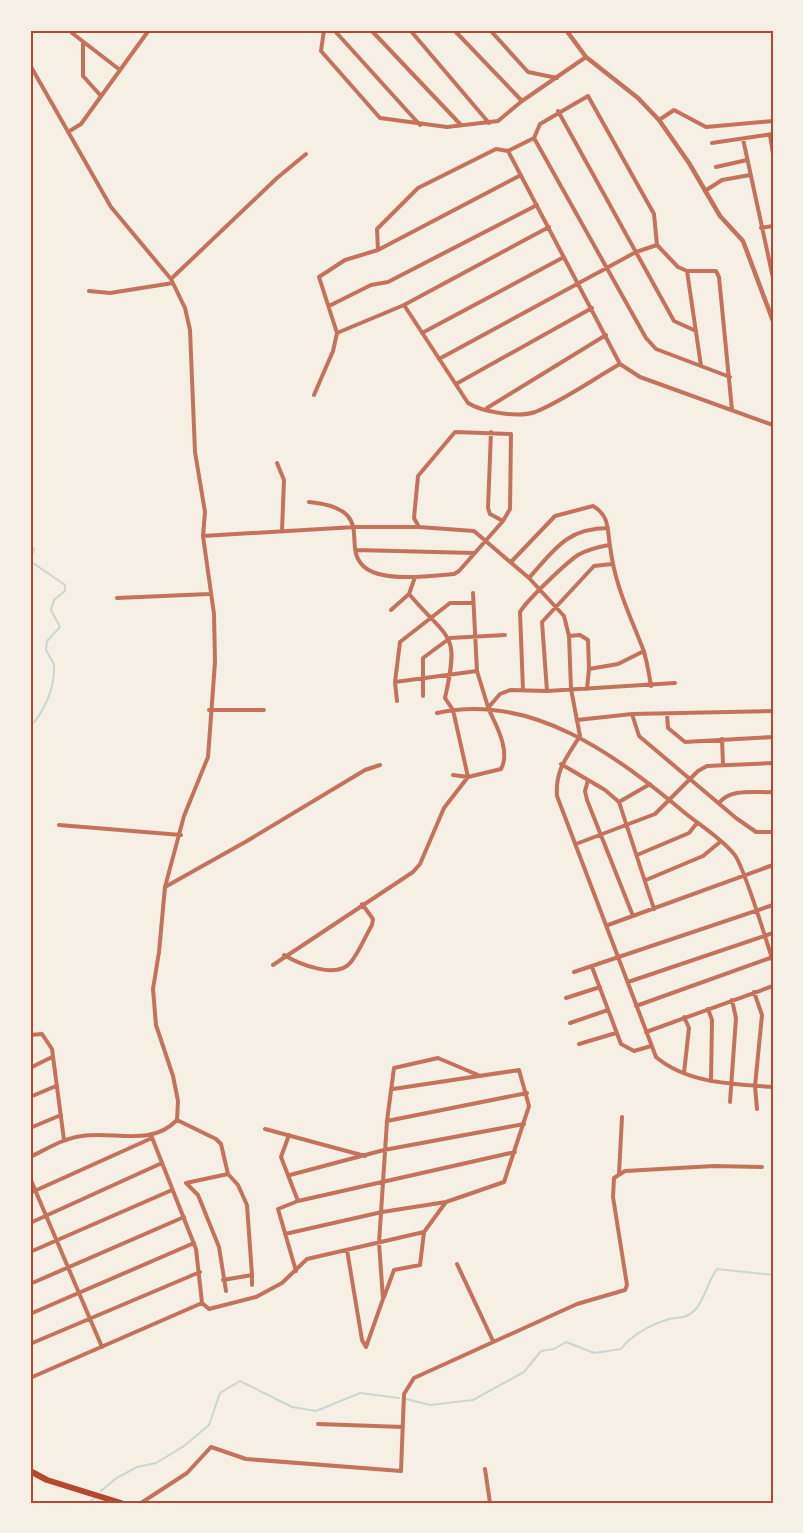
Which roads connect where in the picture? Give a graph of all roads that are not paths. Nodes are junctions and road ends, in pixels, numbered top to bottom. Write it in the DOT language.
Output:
graph roads {
  1 [pos="74,30"];
  2 [pos="149,30"];
  3 [pos="324,30"];
  4 [pos="334,30"];
  5 [pos="371,30"];
  6 [pos="410,30"];
  7 [pos="454,30"];
  8 [pos="491,30"];
  9 [pos="566,30"];
  10 [pos="83,42"];
  11 [pos="586,57"];
  12 [pos="30,65"];
  13 [pos="120,70"];
  14 [pos="558,78"];
  15 [pos="101,96"];
  16 [pos="522,101"];
  17 [pos="558,111"];
  18 [pos="659,120"];
  19 [pos="773,121"];
  20 [pos="489,123"];
  21 [pos="421,126"];
  22 [pos="462,126"];
  23 [pos="68,132"];
  24 [pos="771,134"];
  25 [pos="534,138"];
  26 [pos="743,139"];
  27 [pos="712,143"];
  28 [pos="508,151"];
  29 [pos="306,154"];
  30 [pos="773,154"];
  31 [pos="747,160"];
  32 [pos="716,167"];
  33 [pos="521,175"];
  34 [pos="750,175"];
  35 [pos="705,191"];
  36 [pos="537,205"];
  37 [pos="773,226"];
  38 [pos="549,227"];
  39 [pos="760,228"];
  40 [pos="657,245"];
  41 [pos="378,250"];
  42 [pos="636,252"];
  43 [pos="565,257"];
  44 [pos="607,268"];
  45 [pos="687,271"];
  46 [pos="773,278"];
  47 [pos="172,281"];
  48 [pos="579,283"];
  49 [pos="89,291"];
  50 [pos="404,305"];
  51 [pos="329,306"];
  52 [pos="592,308"];
  53 [pos="773,321"];
  54 [pos="696,331"];
  55 [pos="337,333"];
  56 [pos="422,333"];
  57 [pos="606,335"];
  58 [pos="439,359"];
  59 [pos="620,364"];
  60 [pos="701,366"];
  61 [pos="730,377"];
  62 [pos="456,384"];
  63 [pos="314,395"];
  64 [pos="486,409"];
  65 [pos="732,410"];
  66 [pos="773,425"];
  67 [pos="490,432"];
  68 [pos="277,463"];
  69 [pos="309,502"];
  70 [pos="503,521"];
  71 [pos="355,527"];
  72 [pos="419,527"];
  73 [pos="608,528"];
  74 [pos="282,531"];
  75 [pos="203,536"];
  76 [pos="486,540"];
  77 [pos="609,545"];
  78 [pos="356,550"];
  79 [pos="475,553"];
  80 [pos="510,562"];
  81 [pos="612,564"];
  82 [pos="415,577"];
  83 [pos="529,578"];
  84 [pos="541,590"];
  85 [pos="473,593"];
  86 [pos="209,594"];
  87 [pos="410,594"];
  88 [pos="117,598"];
  89 [pos="473,603"];
  90 [pos="559,607"];
  91 [pos="391,609"];
  92 [pos="430,619"];
  93 [pos="474,635"];
  94 [pos="505,635"];
  95 [pos="569,636"];
  96 [pos="450,638"];
  97 [pos="644,651"];
  98 [pos="589,669"];
  99 [pos="477,671"];
  100 [pos="452,674"];
  101 [pos="423,678"];
  102 [pos="395,682"];
  103 [pos="675,683"];
  104 [pos="651,686"];
  105 [pos="571,689"];
  106 [pos="587,689"];
  107 [pos="523,690"];
  108 [pos="547,691"];
  109 [pos="423,696"];
  110 [pos="397,701"];
  111 [pos="488,708"];
  112 [pos="209,710"];
  113 [pos="264,710"];
  114 [pos="453,710"];
  115 [pos="773,711"];
  116 [pos="437,713"];
  117 [pos="632,714"];
  118 [pos="667,714"];
  119 [pos="577,720"];
  120 [pos="580,736"];
  121 [pos="773,737"];
  122 [pos="722,739"];
  123 [pos="773,763"];
  124 [pos="561,764"];
  125 [pos="723,764"];
  126 [pos="380,765"];
  127 [pos="453,775"];
  128 [pos="468,777"];
  129 [pos="690,778"];
  130 [pos="588,780"];
  131 [pos="650,784"];
  132 [pos="773,792"];
  133 [pos="670,800"];
  134 [pos="619,802"];
  135 [pos="719,803"];
  136 [pos="697,823"];
  137 [pos="59,825"];
  138 [pos="626,826"];
  139 [pos="773,832"];
  140 [pos="181,835"];
  141 [pos="600,835"];
  142 [pos="720,842"];
  143 [pos="576,844"];
  144 [pos="637,855"];
  145 [pos="773,866"];
  146 [pos="744,877"];
  147 [pos="646,880"];
  148 [pos="165,887"];
  149 [pos="362,904"];
  150 [pos="773,904"];
  151 [pos="654,909"];
  152 [pos="756,911"];
  153 [pos="633,916"];
  154 [pos="608,925"];
  155 [pos="773,933"];
  156 [pos="765,936"];
  157 [pos="284,956"];
  158 [pos="619,959"];
  159 [pos="773,959"];
  160 [pos="273,965"];
  161 [pos="592,967"];
  162 [pos="574,972"];
  163 [pos="628,982"];
  164 [pos="773,986"];
  165 [pos="600,987"];
  166 [pos="754,992"];
  167 [pos="566,998"];
  168 [pos="732,1000"];
  169 [pos="636,1006"];
  170 [pos="708,1009"];
  171 [pos="608,1010"];
  172 [pos="684,1017"];
  173 [pos="570,1023"];
  174 [pos="646,1032"];
  175 [pos="616,1033"];
  176 [pos="30,1035"];
  177 [pos="579,1044"];
  178 [pos="651,1046"];
  179 [pos="52,1058"];
  180 [pos="30,1068"];
  181 [pos="684,1073"];
  182 [pos="479,1076"];
  183 [pos="711,1081"];
  184 [pos="733,1084"];
  185 [pos="56,1086"];
  186 [pos="755,1086"];
  187 [pos="773,1088"];
  188 [pos="393,1089"];
  189 [pos="527,1093"];
  190 [pos="30,1097"];
  191 [pos="730,1102"];
  192 [pos="757,1109"];
  193 [pos="61,1115"];
  194 [pos="622,1117"];
  195 [pos="177,1120"];
  196 [pos="387,1121"];
  197 [pos="524,1124"];
  198 [pos="30,1128"];
  199 [pos="266,1128"];
  200 [pos="289,1135"];
  201 [pos="151,1137"];
  202 [pos="64,1140"];
  203 [pos="384,1150"];
  204 [pos="515,1152"];
  205 [pos="365,1156"];
  206 [pos="30,1157"];
  207 [pos="162,1163"];
  208 [pos="762,1167"];
  209 [pos="228,1174"];
  210 [pos="619,1174"];
  211 [pos="290,1175"];
  212 [pos="30,1178"];
  213 [pos="382,1182"];
  214 [pos="173,1190"];
  215 [pos="36,1191"];
  216 [pos="30,1193"];
  217 [pos="298,1201"];
  218 [pos="446,1202"];
  219 [pos="382,1212"];
  220 [pos="47,1216"];
  221 [pos="184,1217"];
  222 [pos="30,1223"];
  223 [pos="424,1232"];
  224 [pos="285,1234"];
  225 [pos="57,1240"];
  226 [pos="194,1243"];
  227 [pos="379,1243"];
  228 [pos="347,1250"];
  229 [pos="30,1252"];
  230 [pos="457,1264"];
  231 [pos="68,1267"];
  232 [pos="296,1271"];
  233 [pos="200,1272"];
  234 [pos="252,1275"];
  235 [pos="224,1280"];
  236 [pos="30,1284"];
  237 [pos="252,1286"];
  238 [pos="226,1291"];
  239 [pos="79,1293"];
  240 [pos="383,1299"];
  241 [pos="202,1302"];
  242 [pos="30,1314"];
  243 [pos="90,1319"];
  244 [pos="493,1341"];
  245 [pos="30,1344"];
  246 [pos="102,1347"];
  247 [pos="30,1378"];
  248 [pos="318,1424"];
  249 [pos="403,1427"];
  250 [pos="485,1469"];
  251 [pos="30,1471"];
  252 [pos="121,1503"];
  253 [pos="141,1503"];
  254 [pos="490,1503"];
  1 -- 10 [label="street"];
  2 -- 13 [label="street"];
  3 -- 21 [label="street"];
  4 -- 21 [label="street"];
  5 -- 22 [label="street"];
  6 -- 20 [label="street"];
  7 -- 16 [label="street"];
  8 -- 14 [label="street"];
  9 -- 11 [label="street"];
  10 -- 13 [label="street"];
  10 -- 15 [label="street"];
  11 -- 14 [label="street"];
  11 -- 18 [label="street"];
  12 -- 23 [label="street"];
  13 -- 15 [label="street"];
  14 -- 16 [label="street"];
  15 -- 23 [label="street"];
  16 -- 20 [label="street"];
  17 -- 25 [label="street"];
  17 -- 40 [label="street"];
  17 -- 42 [label="street"];
  18 -- 19 [label="street"];
  18 -- 35 [label="street"];
  20 -- 22 [label="street"];
  21 -- 22 [label="street"];
  23 -- 47 [label="street"];
  24 -- 26 [label="street"];
  24 -- 30 [label="street"];
  25 -- 28 [label="street"];
  25 -- 44 [label="street"];
  26 -- 27 [label="street"];
  26 -- 31 [label="street"];
  28 -- 33 [label="street"];
  28 -- 41 [label="street"];
  29 -- 47 [label="street"];
  31 -- 32 [label="street"];
  31 -- 34 [label="street"];
  33 -- 36 [label="street"];
  33 -- 41 [label="street"];
  34 -- 35 [label="street"];
  34 -- 39 [label="street"];
  35 -- 53 [label="street"];
  36 -- 38 [label="street"];
  36 -- 51 [label="street"];
  37 -- 39 [label="street"];
  38 -- 43 [label="street"];
  38 -- 50 [label="street"];
  39 -- 46 [label="street"];
  40 -- 42 [label="street"];
  40 -- 45 [label="street"];
  41 -- 51 [label="street"];
  42 -- 44 [label="street"];
  42 -- 54 [label="street"];
  43 -- 48 [label="street"];
  43 -- 56 [label="street"];
  44 -- 48 [label="street"];
  44 -- 60 [label="street"];
  45 -- 54 [label="street"];
  45 -- 61 [label="street"];
  47 -- 49 [label="street"];
  47 -- 75 [label="street"];
  48 -- 52 [label="street"];
  48 -- 58 [label="street"];
  50 -- 55 [label="street"];
  50 -- 56 [label="street"];
  51 -- 55 [label="street"];
  52 -- 57 [label="street"];
  52 -- 62 [label="street"];
  54 -- 60 [label="street"];
  55 -- 63 [label="street"];
  56 -- 58 [label="street"];
  57 -- 59 [label="street"];
  57 -- 64 [label="street"];
  58 -- 62 [label="street"];
  59 -- 64 [label="street"];
  59 -- 65 [label="street"];
  60 -- 61 [label="street"];
  61 -- 65 [label="street"];
  62 -- 64 [label="street"];
  65 -- 66 [label="street"];
  67 -- 70 [label="street"];
  67 -- 70 [label="street"];
  67 -- 72 [label="street"];
  68 -- 74 [label="street"];
  69 -- 71 [label="street"];
  70 -- 76 [label="street"];
  71 -- 72 [label="street"];
  71 -- 74 [label="street"];
  71 -- 78 [label="street"];
  72 -- 76 [label="street"];
  73 -- 77 [label="street"];
  73 -- 80 [label="street"];
  73 -- 83 [label="street"];
  74 -- 75 [label="street"];
  75 -- 86 [label="street"];
  76 -- 79 [label="street"];
  76 -- 80 [label="street"];
  77 -- 81 [label="street"];
  77 -- 84 [label="street"];
  78 -- 79 [label="street"];
  78 -- 82 [label="street"];
  79 -- 82 [label="street"];
  80 -- 83 [label="street"];
  81 -- 90 [label="street"];
  81 -- 97 [label="street"];
  82 -- 87 [label="street"];
  83 -- 84 [label="street"];
  84 -- 90 [label="street"];
  84 -- 107 [label="street"];
  85 -- 89 [label="street"];
  86 -- 88 [label="street"];
  86 -- 112 [label="street"];
  87 -- 91 [label="street"];
  87 -- 92 [label="street"];
  89 -- 92 [label="street"];
  89 -- 93 [label="street"];
  90 -- 95 [label="street"];
  90 -- 108 [label="street"];
  92 -- 96 [label="street"];
  92 -- 102 [label="street"];
  93 -- 94 [label="street"];
  93 -- 96 [label="street"];
  93 -- 99 [label="street"];
  95 -- 98 [label="street"];
  95 -- 105 [label="street"];
  96 -- 100 [label="street"];
  96 -- 101 [label="street"];
  97 -- 98 [label="street"];
  97 -- 104 [label="street"];
  98 -- 106 [label="street"];
  99 -- 100 [label="street"];
  99 -- 111 [label="street"];
  100 -- 101 [label="street"];
  100 -- 114 [label="street"];
  101 -- 102 [label="street"];
  101 -- 109 [label="street"];
  102 -- 110 [label="street"];
  103 -- 104 [label="street"];
  104 -- 106 [label="street"];
  105 -- 106 [label="street"];
  105 -- 108 [label="street"];
  105 -- 119 [label="street"];
  107 -- 108 [label="street"];
  107 -- 111 [label="street"];
  111 -- 114 [label="street"];
  111 -- 120 [label="street"];
  111 -- 128 [label="street"];
  112 -- 113 [label="street"];
  112 -- 140 [label="street"];
  114 -- 116 [label="street"];
  114 -- 128 [label="street"];
  115 -- 118 [label="street"];
  117 -- 118 [label="street"];
  117 -- 119 [label="street"];
  117 -- 129 [label="street"];
  118 -- 122 [label="street"];
  119 -- 120 [label="street"];
  120 -- 124 [label="street"];
  120 -- 131 [label="street"];
  121 -- 122 [label="street"];
  122 -- 125 [label="street"];
  123 -- 125 [label="street"];
  124 -- 130 [label="street"];
  124 -- 143 [label="street"];
  125 -- 129 [label="street"];
  126 -- 148 [label="street"];
  127 -- 128 [label="street"];
  128 -- 149 [label="street"];
  129 -- 133 [label="street"];
  129 -- 135 [label="street"];
  130 -- 134 [label="street"];
  130 -- 141 [label="street"];
  131 -- 133 [label="street"];
  131 -- 134 [label="street"];
  132 -- 135 [label="street"];
  133 -- 136 [label="street"];
  133 -- 138 [label="street"];
  134 -- 138 [label="street"];
  135 -- 139 [label="street"];
  136 -- 142 [label="street"];
  136 -- 144 [label="street"];
  137 -- 140 [label="street"];
  138 -- 141 [label="street"];
  138 -- 144 [label="street"];
  140 -- 148 [label="street"];
  141 -- 143 [label="street"];
  141 -- 153 [label="street"];
  142 -- 146 [label="street"];
  142 -- 147 [label="street"];
  143 -- 154 [label="street"];
  144 -- 147 [label="street"];
  145 -- 146 [label="street"];
  146 -- 151 [label="street"];
  146 -- 152 [label="street"];
  147 -- 151 [label="street"];
  148 -- 195 [label="street"];
  149 -- 157 [label="street"];
  149 -- 157 [label="street"];
  150 -- 152 [label="street"];
  151 -- 153 [label="street"];
  152 -- 156 [label="street"];
  152 -- 158 [label="street"];
  153 -- 154 [label="street"];
  154 -- 158 [label="street"];
  155 -- 156 [label="street"];
  156 -- 159 [label="street"];
  156 -- 163 [label="street"];
  157 -- 160 [label="street"];
  158 -- 161 [label="street"];
  158 -- 163 [label="street"];
  159 -- 169 [label="street"];
  161 -- 162 [label="street"];
  161 -- 165 [label="street"];
  163 -- 169 [label="street"];
  164 -- 166 [label="street"];
  165 -- 167 [label="street"];
  165 -- 171 [label="street"];
  166 -- 168 [label="street"];
  166 -- 186 [label="street"];
  168 -- 170 [label="street"];
  168 -- 184 [label="street"];
  169 -- 174 [label="street"];
  170 -- 172 [label="street"];
  170 -- 183 [label="street"];
  171 -- 173 [label="street"];
  171 -- 175 [label="street"];
  172 -- 174 [label="street"];
  172 -- 181 [label="street"];
  174 -- 178 [label="street"];
  175 -- 177 [label="street"];
  175 -- 178 [label="street"];
  176 -- 179 [label="street"];
  178 -- 181 [label="street"];
  179 -- 180 [label="street"];
  179 -- 185 [label="street"];
  181 -- 183 [label="street"];
  182 -- 188 [label="street"];
  182 -- 188 [label="street"];
  182 -- 189 [label="street"];
  183 -- 184 [label="street"];
  184 -- 186 [label="street"];
  184 -- 191 [label="street"];
  185 -- 190 [label="street"];
  185 -- 193 [label="street"];
  186 -- 187 [label="street"];
  186 -- 192 [label="street"];
  188 -- 196 [label="street"];
  189 -- 196 [label="street"];
  189 -- 197 [label="street"];
  193 -- 198 [label="street"];
  193 -- 202 [label="street"];
  194 -- 210 [label="street"];
  195 -- 201 [label="street"];
  195 -- 209 [label="street"];
  196 -- 203 [label="street"];
  197 -- 203 [label="street"];
  197 -- 204 [label="street"];
  199 -- 200 [label="street"];
  200 -- 205 [label="street"];
  200 -- 211 [label="street"];
  201 -- 202 [label="street"];
  201 -- 207 [label="street"];
  201 -- 215 [label="street"];
  202 -- 206 [label="street"];
  203 -- 205 [label="street"];
  203 -- 213 [label="street"];
  204 -- 213 [label="street"];
  204 -- 218 [label="street"];
  205 -- 211 [label="street"];
  207 -- 214 [label="street"];
  207 -- 220 [label="street"];
  208 -- 210 [label="street"];
  209 -- 234 [label="street"];
  209 -- 235 [label="street"];
  210 -- 244 [label="street"];
  211 -- 217 [label="street"];
  212 -- 215 [label="street"];
  213 -- 217 [label="street"];
  213 -- 219 [label="street"];
  214 -- 221 [label="street"];
  214 -- 225 [label="street"];
  215 -- 216 [label="street"];
  215 -- 220 [label="street"];
  217 -- 224 [label="street"];
  218 -- 219 [label="street"];
  218 -- 223 [label="street"];
  219 -- 224 [label="street"];
  219 -- 227 [label="street"];
  220 -- 222 [label="street"];
  220 -- 225 [label="street"];
  221 -- 226 [label="street"];
  221 -- 231 [label="street"];
  223 -- 227 [label="street"];
  223 -- 240 [label="street"];
  224 -- 232 [label="street"];
  225 -- 229 [label="street"];
  225 -- 231 [label="street"];
  226 -- 233 [label="street"];
  226 -- 239 [label="street"];
  227 -- 228 [label="street"];
  227 -- 240 [label="street"];
  228 -- 232 [label="street"];
  228 -- 240 [label="street"];
  230 -- 244 [label="street"];
  231 -- 236 [label="street"];
  231 -- 239 [label="street"];
  232 -- 241 [label="street"];
  233 -- 241 [label="street"];
  233 -- 243 [label="street"];
  234 -- 235 [label="street"];
  234 -- 237 [label="street"];
  235 -- 238 [label="street"];
  239 -- 242 [label="street"];
  239 -- 243 [label="street"];
  241 -- 246 [label="street"];
  243 -- 245 [label="street"];
  243 -- 246 [label="street"];
  244 -- 249 [label="street"];
  246 -- 247 [label="street"];
  248 -- 249 [label="street"];
  249 -- 253 [label="street"];
  250 -- 254 [label="street"];
  251 -- 252 [label="main road"];
}
